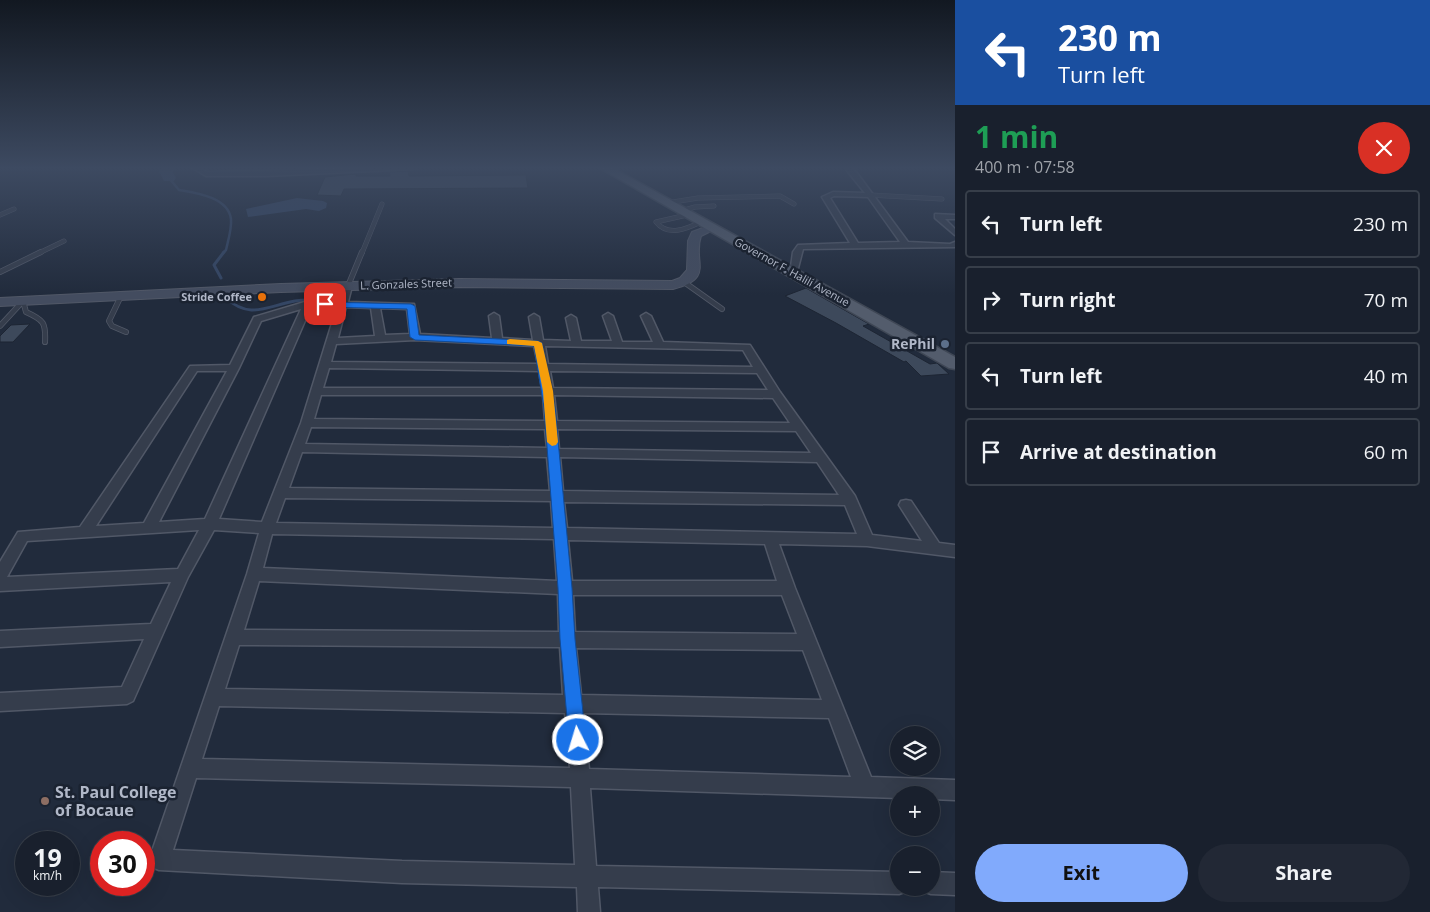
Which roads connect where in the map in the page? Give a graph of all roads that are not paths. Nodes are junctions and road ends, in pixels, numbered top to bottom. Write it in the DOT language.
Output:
graph roads {
  1 [pos="13,210"];
  2 [pos="380,210"];
  3 [pos="678,210"];
  4 [pos="691,210"];
  5 [pos="834,210"];
  6 [pos="881,210"];
  7 [pos="684,213"];
  8 [pos="0,215"];
  9 [pos="955,218"];
  10 [pos="706,225"];
  11 [pos="955,234"];
  12 [pos="64,241"];
  13 [pos="906,244"];
  14 [pos="955,244"];
  15 [pos="856,246"];
  16 [pos="0,272"];
  17 [pos="793,272"];
  18 [pos="684,282"];
  19 [pos="348,286"];
  20 [pos="121,296"];
  21 [pos="23,301"];
  22 [pos="0,302"];
  23 [pos="308,304"];
  24 [pos="341,304"];
  25 [pos="375,305"];
  26 [pos="722,309"];
  27 [pos="494,316"];
  28 [pos="608,316"];
  29 [pos="646,316"];
  30 [pos="534,317"];
  31 [pos="571,318"];
  32 [pos="0,326"];
  33 [pos="126,332"];
  34 [pos="415,337"];
  35 [pos="380,338"];
  36 [pos="330,341"];
  37 [pos="45,342"];
  38 [pos="498,342"];
  39 [pos="538,343"];
  40 [pos="577,344"];
  41 [pos="618,344"];
  42 [pos="659,344"];
  43 [pos="323,364"];
  44 [pos="955,364"];
  45 [pos="234,368"];
  46 [pos="544,369"];
  47 [pos="761,370"];
  48 [pos="548,391"];
  49 [pos="316,392"];
  50 [pos="776,394"];
  51 [pos="307,423"];
  52 [pos="551,425"];
  53 [pos="799,427"];
  54 [pos="298,448"];
  55 [pos="553,454"];
  56 [pos="822,458"];
  57 [pos="282,493"];
  58 [pos="556,497"];
  59 [pos="850,500"];
  60 [pos="906,505"];
  61 [pos="210,524"];
  62 [pos="149,528"];
  63 [pos="267,528"];
  64 [pos="84,532"];
  65 [pos="559,534"];
  66 [pos="770,537"];
  67 [pos="867,540"];
  68 [pos="935,549"];
  69 [pos="955,551"];
  70 [pos="254,574"];
  71 [pos="182,575"];
  72 [pos="0,576"];
  73 [pos="0,584"];
  74 [pos="565,588"];
  75 [pos="787,588"];
  76 [pos="156,631"];
  77 [pos="233,637"];
  78 [pos="0,639"];
  79 [pos="567,639"];
  80 [pos="807,642"];
  81 [pos="214,697"];
  82 [pos="0,702"];
  83 [pos="574,703"];
  84 [pos="835,709"];
  85 [pos="188,768"];
  86 [pos="580,778"];
  87 [pos="865,787"];
  88 [pos="955,790"];
  89 [pos="587,876"];
  90 [pos="890,883"];
  91 [pos="940,883"];
  92 [pos="955,884"];
  93 [pos="589,912"];
  1 -- 8 [label="lane"];
  2 -- 19 [label="lane"];
  3 -- 7 [label="main road, Governor F. Halili Avenue"];
  4 -- 7 [label="lane"];
  5 -- 15 [label="street"];
  6 -- 13 [label="street"];
  7 -- 10 [label="main road, Governor F. Halili Avenue"];
  7 -- 10 [label="lane"];
  9 -- 11 [label="street"];
  10 -- 17 [label="main road, Governor F. Halili Avenue"];
  10 -- 18 [label="street"];
  12 -- 16 [label="lane"];
  13 -- 14 [label="street"];
  13 -- 15 [label="street"];
  15 -- 17 [label="street"];
  17 -- 44 [label="main road, Governor F. Halili Avenue"];
  18 -- 19 [label="street, L. Gonzales Street"];
  18 -- 26 [label="lane"];
  19 -- 20 [label="street, L. Gonzales Street"];
  19 -- 24 [label="street"];
  20 -- 21 [label="street, L. Gonzales Street"];
  20 -- 33 [label="lane"];
  21 -- 22 [label="street, L. Gonzales Street"];
  21 -- 32 [label="lane"];
  21 -- 37 [label="lane"];
  23 -- 24 [label="street"];
  23 -- 45 [label="street"];
  23 -- 61 [label="street"];
  24 -- 25 [label="street"];
  24 -- 36 [label="street"];
  25 -- 34 [label="street"];
  25 -- 35 [label="street"];
  27 -- 38 [label="street"];
  28 -- 41 [label="street"];
  29 -- 42 [label="street"];
  30 -- 39 [label="street"];
  31 -- 40 [label="street"];
  34 -- 35 [label="street"];
  34 -- 38 [label="street"];
  35 -- 36 [label="street"];
  36 -- 43 [label="street"];
  38 -- 39 [label="street"];
  39 -- 40 [label="street"];
  39 -- 46 [label="street"];
  40 -- 41 [label="street"];
  41 -- 42 [label="street"];
  42 -- 47 [label="street"];
  43 -- 46 [label="street"];
  43 -- 49 [label="street"];
  45 -- 62 [label="street"];
  45 -- 64 [label="street"];
  46 -- 47 [label="street"];
  46 -- 48 [label="street"];
  47 -- 50 [label="street"];
  48 -- 49 [label="street"];
  48 -- 50 [label="street"];
  48 -- 52 [label="street"];
  49 -- 51 [label="street"];
  50 -- 53 [label="street"];
  51 -- 52 [label="street"];
  51 -- 54 [label="street"];
  52 -- 53 [label="street"];
  52 -- 55 [label="street"];
  53 -- 56 [label="street"];
  54 -- 55 [label="street"];
  54 -- 57 [label="street"];
  55 -- 56 [label="street"];
  55 -- 58 [label="street"];
  56 -- 59 [label="street"];
  57 -- 58 [label="street"];
  57 -- 63 [label="street"];
  58 -- 59 [label="street"];
  58 -- 65 [label="street"];
  59 -- 67 [label="street"];
  60 -- 68 [label="street"];
  61 -- 62 [label="street"];
  61 -- 63 [label="street"];
  61 -- 71 [label="street"];
  62 -- 64 [label="street"];
  63 -- 65 [label="street"];
  63 -- 70 [label="street"];
  64 -- 72 [label="street"];
  65 -- 66 [label="street"];
  65 -- 74 [label="street"];
  66 -- 67 [label="street"];
  66 -- 75 [label="street"];
  67 -- 68 [label="street"];
  68 -- 69 [label="street"];
  70 -- 74 [label="street"];
  70 -- 77 [label="street"];
  71 -- 73 [label="street"];
  71 -- 76 [label="street"];
  74 -- 75 [label="street"];
  74 -- 79 [label="street"];
  75 -- 80 [label="street"];
  76 -- 78 [label="street"];
  76 -- 82 [label="street"];
  77 -- 79 [label="street"];
  77 -- 81 [label="street"];
  79 -- 80 [label="street"];
  79 -- 83 [label="street"];
  80 -- 84 [label="street"];
  81 -- 83 [label="street"];
  81 -- 85 [label="street"];
  83 -- 84 [label="street"];
  83 -- 86 [label="street"];
  84 -- 87 [label="street"];
  85 -- 86 [label="street"];
  85 -- 89 [label="street"];
  86 -- 87 [label="street"];
  86 -- 89 [label="street"];
  87 -- 88 [label="street"];
  89 -- 90 [label="street"];
  89 -- 93 [label="street"];
  91 -- 92 [label="street"];
}
